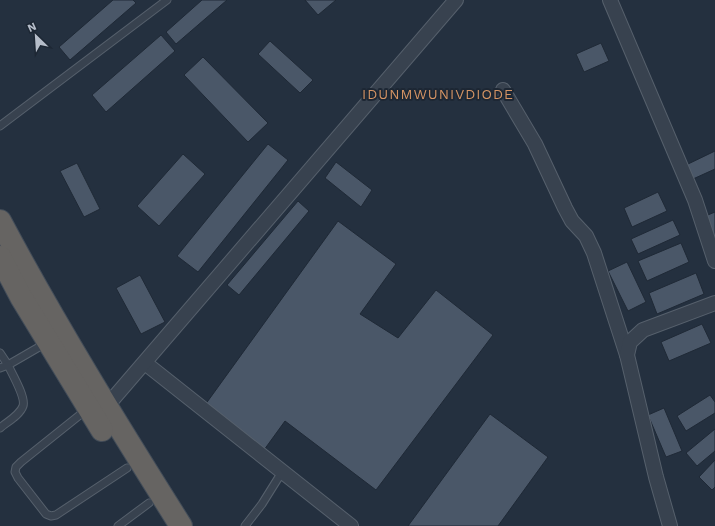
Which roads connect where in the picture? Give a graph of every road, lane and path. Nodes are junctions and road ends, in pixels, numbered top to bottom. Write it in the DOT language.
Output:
graph roads {
  1 [pos="167,0"];
  2 [pos="456,0"];
  3 [pos="610,0"];
  4 [pos="503,90"];
  5 [pos="0,126"];
  6 [pos="0,221"];
  7 [pos="0,257"];
  8 [pos="715,261"];
  9 [pos="715,303"];
  10 [pos="48,342"];
  11 [pos="0,353"];
  12 [pos="627,355"];
  13 [pos="145,363"];
  14 [pos="8,365"];
  15 [pos="0,368"];
  16 [pos="97,408"];
  17 [pos="0,428"];
  18 [pos="127,468"];
  19 [pos="282,472"];
  20 [pos="149,503"];
  21 [pos="118,526"];
  22 [pos="163,526"];
  23 [pos="181,526"];
  24 [pos="245,526"];
  25 [pos="351,526"];
  26 [pos="670,526"];
  1 -- 5 [label="lane"];
  2 -- 13 [label="street"];
  3 -- 8 [label="street"];
  4 -- 12 [label="street"];
  6 -- 16 [label="highway"];
  7 -- 10 [label="highway"];
  9 -- 12 [label="street"];
  10 -- 14 [label="lane"];
  10 -- 16 [label="highway"];
  11 -- 14 [label="lane"];
  12 -- 26 [label="street"];
  13 -- 16 [label="street"];
  13 -- 19 [label="street"];
  14 -- 15 [label="lane"];
  14 -- 17 [label="lane"];
  16 -- 18 [label="highway"];
  16 -- 18 [label="lane"];
  16 -- 23 [label="highway"];
  18 -- 20 [label="highway"];
  19 -- 24 [label="lane"];
  19 -- 25 [label="street"];
  20 -- 21 [label="lane"];
  20 -- 22 [label="highway"];
}
